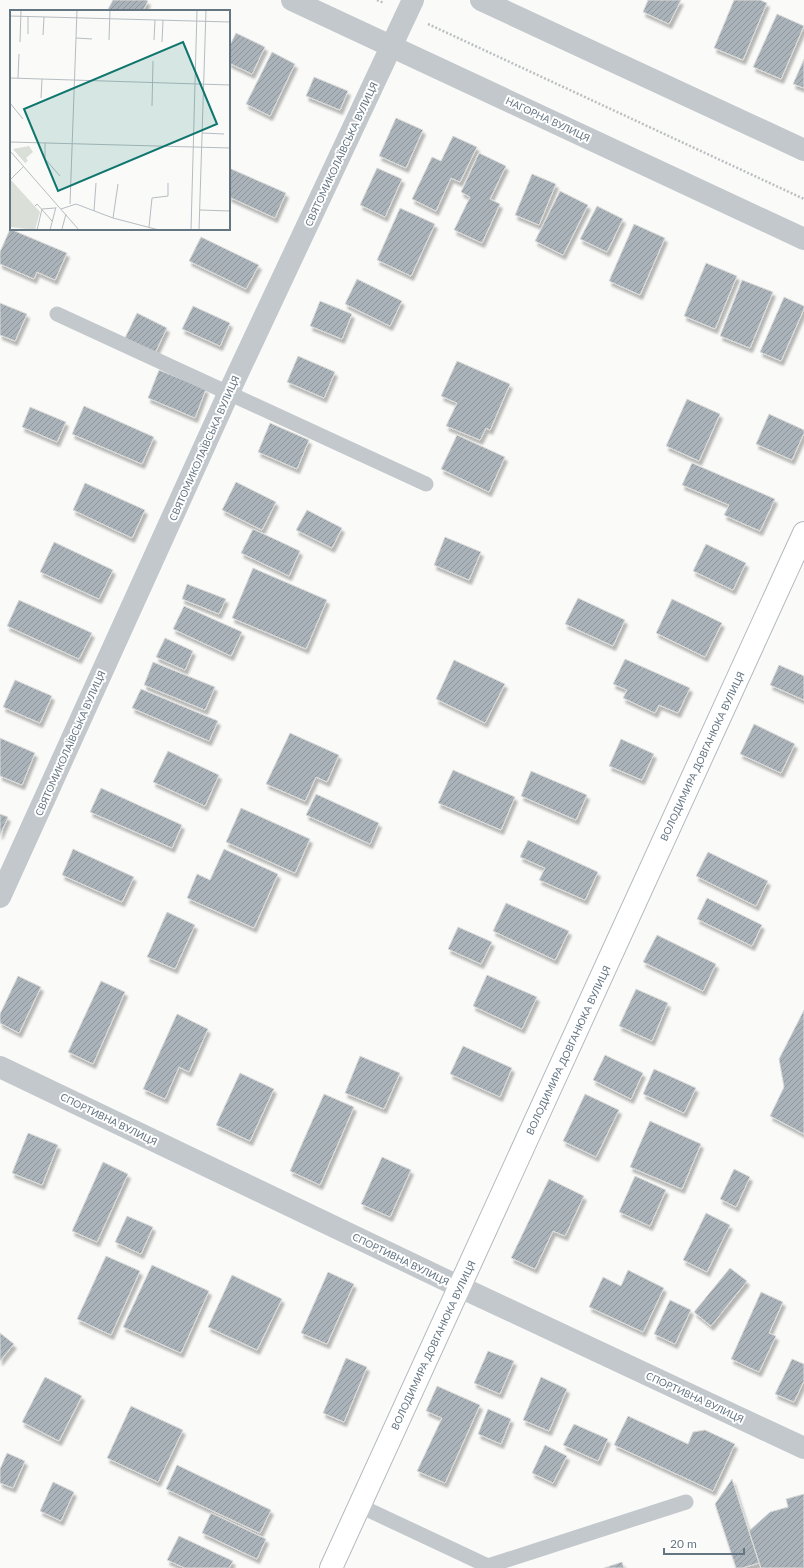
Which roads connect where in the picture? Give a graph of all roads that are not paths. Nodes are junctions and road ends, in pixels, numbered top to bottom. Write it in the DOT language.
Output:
graph roads {
  1 [pos="292,0"];
  2 [pos="481,0"];
  3 [pos="409,7"];
  4 [pos="391,46"];
  5 [pos="804,150"];
  6 [pos="804,239"];
  7 [pos="57,314"];
  8 [pos="229,392"];
  9 [pos="426,484"];
  10 [pos="804,533"];
  11 [pos="0,897"];
  12 [pos="0,1067"];
  13 [pos="460,1287"];
  14 [pos="804,1448"];
  15 [pos="686,1502"];
  16 [pos="360,1506"];
  17 [pos="484,1567"];
  18 [pos="331,1568"];
  1 -- 4 [label="street, НАГОРНА ВУЛИЦЯ"];
  2 -- 5 [label="street"];
  3 -- 4 [label="street, СВЯТОМИКОЛАЇВСЬКА ВУЛИЦЯ"];
  4 -- 6 [label="street, НАГОРНА ВУЛИЦЯ"];
  4 -- 8 [label="street, СВЯТОМИКОЛАЇВСЬКА ВУЛИЦЯ"];
  7 -- 8 [label="lane"];
  8 -- 9 [label="lane"];
  8 -- 11 [label="street, СВЯТОМИКОЛАЇВСЬКА ВУЛИЦЯ"];
  10 -- 13 [label="main road, ВОЛОДИМИРА ДОВГАНЮКА ВУЛИЦЯ"];
  12 -- 13 [label="street, СПОРТИВНА ВУЛИЦЯ"];
  13 -- 14 [label="street, СПОРТИВНА ВУЛИЦЯ"];
  13 -- 16 [label="main road, ВОЛОДИМИРА ДОВГАНЮКА ВУЛИЦЯ"];
  15 -- 17 [label="lane"];
  16 -- 17 [label="lane"];
  16 -- 18 [label="main road, ВОЛОДИМИРА ДОВГАНЮКА ВУЛИЦЯ"];
}
